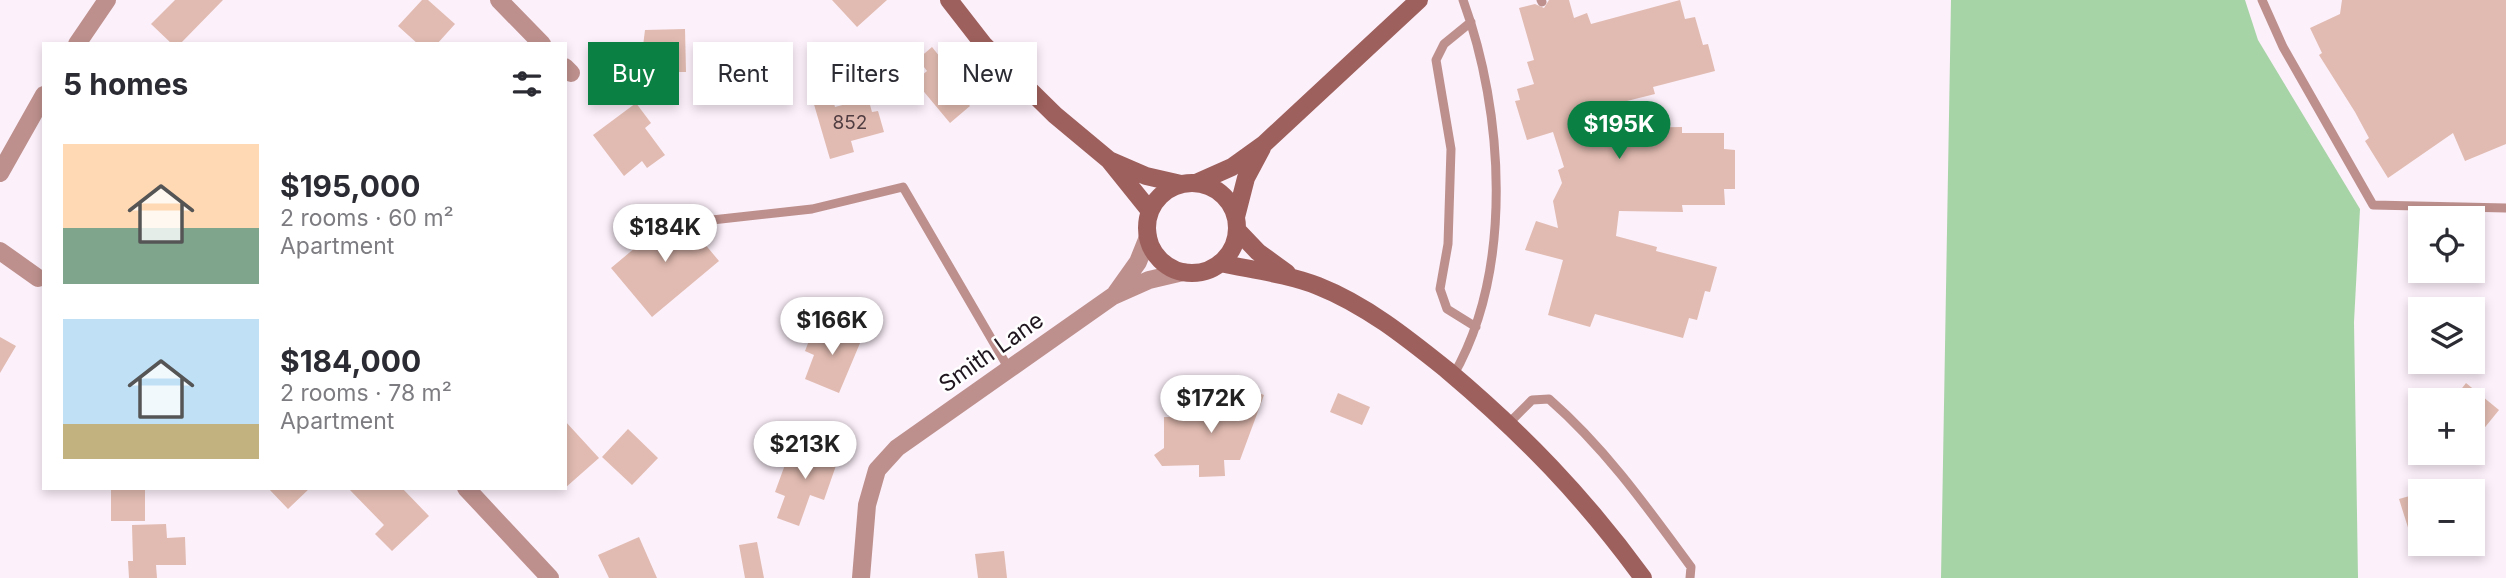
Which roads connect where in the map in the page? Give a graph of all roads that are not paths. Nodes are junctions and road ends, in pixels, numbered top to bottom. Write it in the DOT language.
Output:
graph roads {
  1 [pos="107,0"];
  2 [pos="499,0"];
  3 [pos="949,0"];
  4 [pos="1419,0"];
  5 [pos="1463,0"];
  6 [pos="2262,0"];
  7 [pos="1471,22"];
  8 [pos="78,42"];
  9 [pos="540,42"];
  10 [pos="42,99"];
  11 [pos="1264,144"];
  12 [pos="1109,160"];
  13 [pos="0,173"];
  14 [pos="1189,184"];
  15 [pos="2506,208"];
  16 [pos="1150,211"];
  17 [pos="712,220"];
  18 [pos="1236,223"];
  19 [pos="1148,237"];
  20 [pos="0,251"];
  21 [pos="1220,263"];
  22 [pos="1183,272"];
  23 [pos="38,278"];
  24 [pos="1292,278"];
  25 [pos="1114,296"];
  26 [pos="1476,327"];
  27 [pos="1009,369"];
  28 [pos="1453,376"];
  29 [pos="1509,423"];
  30 [pos="468,490"];
  31 [pos="550,578"];
  32 [pos="861,578"];
  33 [pos="1643,578"];
  34 [pos="1690,578"];
  1 -- 8 [label="street"];
  2 -- 9 [label="street"];
  3 -- 12 [label="street"];
  4 -- 11 [label="street"];
  5 -- 7 [label="lane"];
  6 -- 15 [label="lane"];
  7 -- 26 [label="lane"];
  7 -- 26 [label="lane"];
  10 -- 13 [label="street"];
  11 -- 14 [label="street"];
  11 -- 18 [label="street"];
  12 -- 14 [label="street"];
  12 -- 16 [label="street"];
  14 -- 16 [label="street"];
  14 -- 18 [label="street"];
  16 -- 19 [label="street"];
  17 -- 27 [label="lane"];
  18 -- 21 [label="street"];
  18 -- 24 [label="street"];
  19 -- 22 [label="street"];
  19 -- 25 [label="street, Smith Lane"];
  20 -- 23 [label="street"];
  21 -- 22 [label="street"];
  21 -- 24 [label="street"];
  22 -- 25 [label="street, Smith Lane"];
  24 -- 28 [label="street"];
  25 -- 27 [label="street, Smith Lane"];
  26 -- 28 [label="lane"];
  27 -- 32 [label="street, Smith Lane"];
  28 -- 29 [label="street"];
  29 -- 33 [label="street"];
  29 -- 34 [label="lane"];
  30 -- 31 [label="street"];
}
